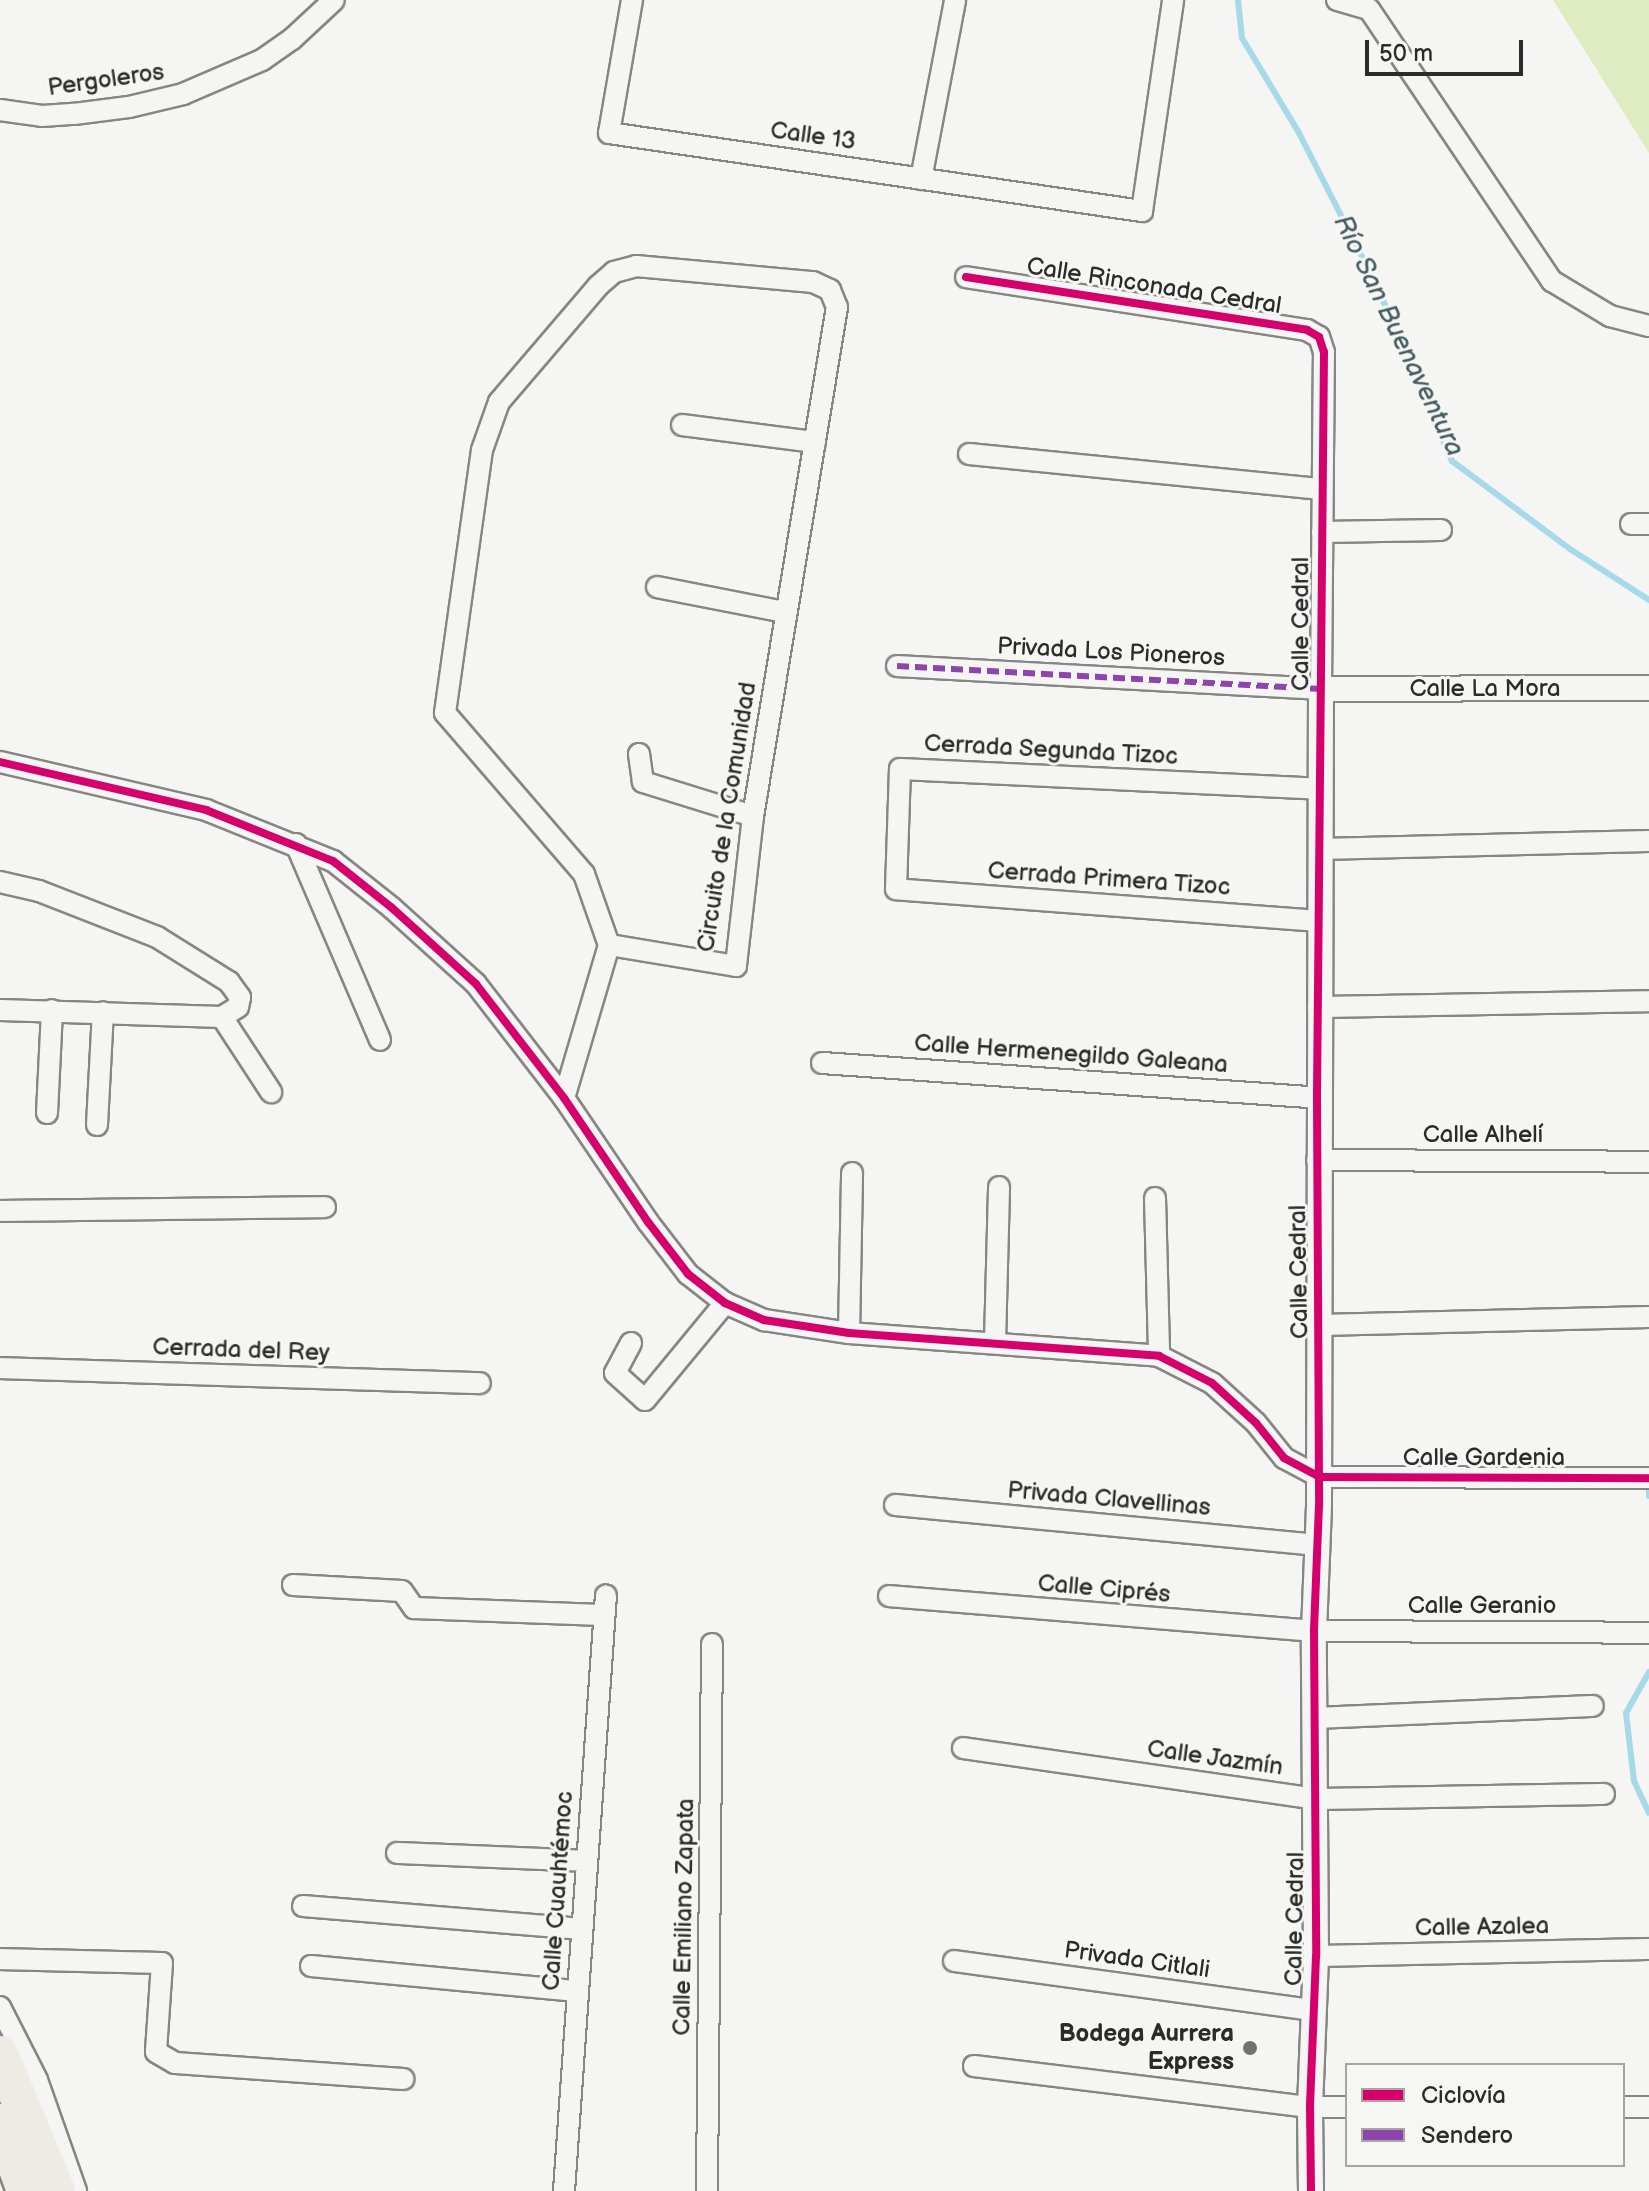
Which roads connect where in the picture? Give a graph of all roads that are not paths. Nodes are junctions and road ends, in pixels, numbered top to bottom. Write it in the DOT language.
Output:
graph roads {
  1 [pos="334,0"];
  2 [pos="632,0"];
  3 [pos="955,0"];
  4 [pos="1173,0"];
  5 [pos="1337,0"];
  6 [pos="0,110"];
  7 [pos="921,179"];
  8 [pos="966,277"];
  9 [pos="1649,326"];
  10 [pos="1324,352"];
  11 [pos="682,425"];
  12 [pos="815,442"];
  13 [pos="969,454"];
  14 [pos="1321,489"];
  15 [pos="1441,530"];
  16 [pos="1322,532"];
  17 [pos="657,587"];
  18 [pos="784,612"];
  19 [pos="897,666"];
  20 [pos="1649,688"];
  21 [pos="1321,689"];
  22 [pos="639,754"];
  23 [pos="0,762"];
  24 [pos="1320,789"];
  25 [pos="753,816"];
  26 [pos="1649,841"];
  27 [pos="296,844"];
  28 [pos="1320,849"];
  29 [pos="0,882"];
  30 [pos="896,889"];
  31 [pos="1319,921"];
  32 [pos="609,945"];
  33 [pos="1649,1001"];
  34 [pos="1318,1007"];
  35 [pos="0,1010"];
  36 [pos="52,1010"];
  37 [pos="103,1012"];
  38 [pos="230,1012"];
  39 [pos="380,1040"];
  40 [pos="822,1063"];
  41 [pos="271,1092"];
  42 [pos="564,1098"];
  43 [pos="1317,1098"];
  44 [pos="47,1113"];
  45 [pos="97,1125"];
  46 [pos="1317,1160"];
  47 [pos="1649,1162"];
  48 [pos="852,1173"];
  49 [pos="999,1187"];
  50 [pos="1155,1198"];
  51 [pos="325,1207"];
  52 [pos="0,1211"];
  53 [pos="725,1303"];
  54 [pos="1649,1317"];
  55 [pos="1320,1325"];
  56 [pos="849,1333"];
  57 [pos="995,1342"];
  58 [pos="631,1343"];
  59 [pos="1159,1356"];
  60 [pos="0,1368"];
  61 [pos="480,1383"];
  62 [pos="1319,1477"];
  63 [pos="1649,1478"];
  64 [pos="895,1505"];
  65 [pos="1318,1545"];
  66 [pos="293,1585"];
  67 [pos="889,1596"];
  68 [pos="1314,1631"];
  69 [pos="1649,1633"];
  70 [pos="712,1644"];
  71 [pos="1593,1706"];
  72 [pos="1314,1718"];
  73 [pos="963,1748"];
  74 [pos="1604,1794"];
  75 [pos="1316,1799"];
  76 [pos="397,1853"];
  77 [pos="586,1861"];
  78 [pos="303,1906"];
  79 [pos="582,1929"];
  80 [pos="1649,1949"];
  81 [pos="1316,1956"];
  82 [pos="0,1959"];
  83 [pos="954,1961"];
  84 [pos="311,1966"];
  85 [pos="577,1991"];
  86 [pos="0,2007"];
  87 [pos="1314,2010"];
  88 [pos="0,2054"];
  89 [pos="974,2066"];
  90 [pos="403,2079"];
  91 [pos="0,2090"];
  92 [pos="1310,2107"];
  93 [pos="1345,2107"];
  94 [pos="1625,2107"];
  95 [pos="1649,2107"];
  96 [pos="0,2122"];
  97 [pos="25,2191"];
  98 [pos="46,2191"];
  99 [pos="57,2191"];
  100 [pos="76,2191"];
  101 [pos="564,2191"];
  102 [pos="707,2191"];
  103 [pos="1311,2191"];
  1 -- 6 [label="street, Pergoleros"];
  2 -- 7 [label="street, Calle 13"];
  3 -- 7 [label="street"];
  4 -- 7 [label="street, Calle 13"];
  5 -- 9 [label="street"];
  8 -- 10 [label="street, Calle Rinconada Cedral"];
  10 -- 14 [label="street, Calle Cedral"];
  11 -- 12 [label="street"];
  12 -- 18 [label="street, Circuito de la Comunidad"];
  12 -- 32 [label="street, Circuito de la Comunidad"];
  13 -- 14 [label="street"];
  14 -- 16 [label="street, Calle Cedral"];
  15 -- 16 [label="street"];
  16 -- 21 [label="street, Calle Cedral"];
  17 -- 18 [label="street"];
  18 -- 25 [label="street, Circuito de la Comunidad"];
  19 -- 21 [label="street, Privada Los Pioneros"];
  20 -- 21 [label="street, Calle La Mora"];
  21 -- 24 [label="street, Calle Cedral"];
  22 -- 25 [label="street"];
  23 -- 27 [label="street"];
  24 -- 28 [label="street, Calle Cedral"];
  24 -- 30 [label="street, Cerrada Segunda Tizoc"];
  25 -- 32 [label="street, Circuito de la Comunidad"];
  26 -- 28 [label="street"];
  27 -- 39 [label="street"];
  27 -- 42 [label="street"];
  28 -- 31 [label="street, Calle Cedral"];
  29 -- 38 [label="street"];
  30 -- 31 [label="street, Cerrada Primera Tizoc"];
  31 -- 34 [label="street, Calle Cedral"];
  32 -- 42 [label="street"];
  33 -- 34 [label="street"];
  34 -- 43 [label="street, Calle Cedral"];
  35 -- 36 [label="street"];
  36 -- 37 [label="street"];
  36 -- 44 [label="street"];
  37 -- 38 [label="street"];
  37 -- 45 [label="street"];
  38 -- 41 [label="street"];
  40 -- 43 [label="street, Calle Hermenegildo Galeana"];
  42 -- 53 [label="street"];
  43 -- 46 [label="street, Calle Cedral"];
  46 -- 47 [label="street, Calle Alhelí"];
  46 -- 55 [label="street, Calle Cedral"];
  48 -- 56 [label="street"];
  49 -- 57 [label="street"];
  50 -- 59 [label="street"];
  51 -- 52 [label="street"];
  53 -- 56 [label="street"];
  53 -- 58 [label="street"];
  54 -- 55 [label="street"];
  55 -- 62 [label="street, Calle Cedral"];
  56 -- 57 [label="street"];
  57 -- 59 [label="street"];
  59 -- 62 [label="street"];
  60 -- 61 [label="street, Cerrada del Rey"];
  62 -- 63 [label="street, Calle Gardenia"];
  62 -- 65 [label="street, Calle Cedral"];
  64 -- 65 [label="street, Privada Clavellinas"];
  65 -- 68 [label="street, Calle Cedral"];
  66 -- 77 [label="street, Calle Cuauhtémoc"];
  67 -- 68 [label="street, Calle Ciprés"];
  68 -- 69 [label="street, Calle Geranio"];
  68 -- 72 [label="street, Calle Cedral"];
  70 -- 102 [label="street, Calle Emiliano Zapata"];
  71 -- 72 [label="street"];
  72 -- 75 [label="street, Calle Cedral"];
  73 -- 75 [label="street, Calle Jazmín"];
  74 -- 75 [label="street, Calle Jazmín"];
  75 -- 81 [label="street, Calle Cedral"];
  76 -- 77 [label="street"];
  77 -- 79 [label="street, Calle Cuauhtémoc"];
  78 -- 79 [label="street"];
  79 -- 85 [label="street, Calle Cuauhtémoc"];
  80 -- 81 [label="street, Calle Azalea"];
  81 -- 87 [label="street, Calle Cedral"];
  82 -- 90 [label="street"];
  83 -- 87 [label="street, Privada Citlali"];
  84 -- 85 [label="street"];
  85 -- 101 [label="street, Calle Cuauhtémoc"];
  86 -- 100 [label="street"];
  87 -- 92 [label="street, Calle Cedral"];
  88 -- 99 [label="highway"];
  89 -- 92 [label="street"];
  91 -- 98 [label="highway"];
  92 -- 93 [label="street"];
  92 -- 103 [label="street, Calle Cedral"];
  94 -- 95 [label="street"];
  96 -- 97 [label="highway"];
}
